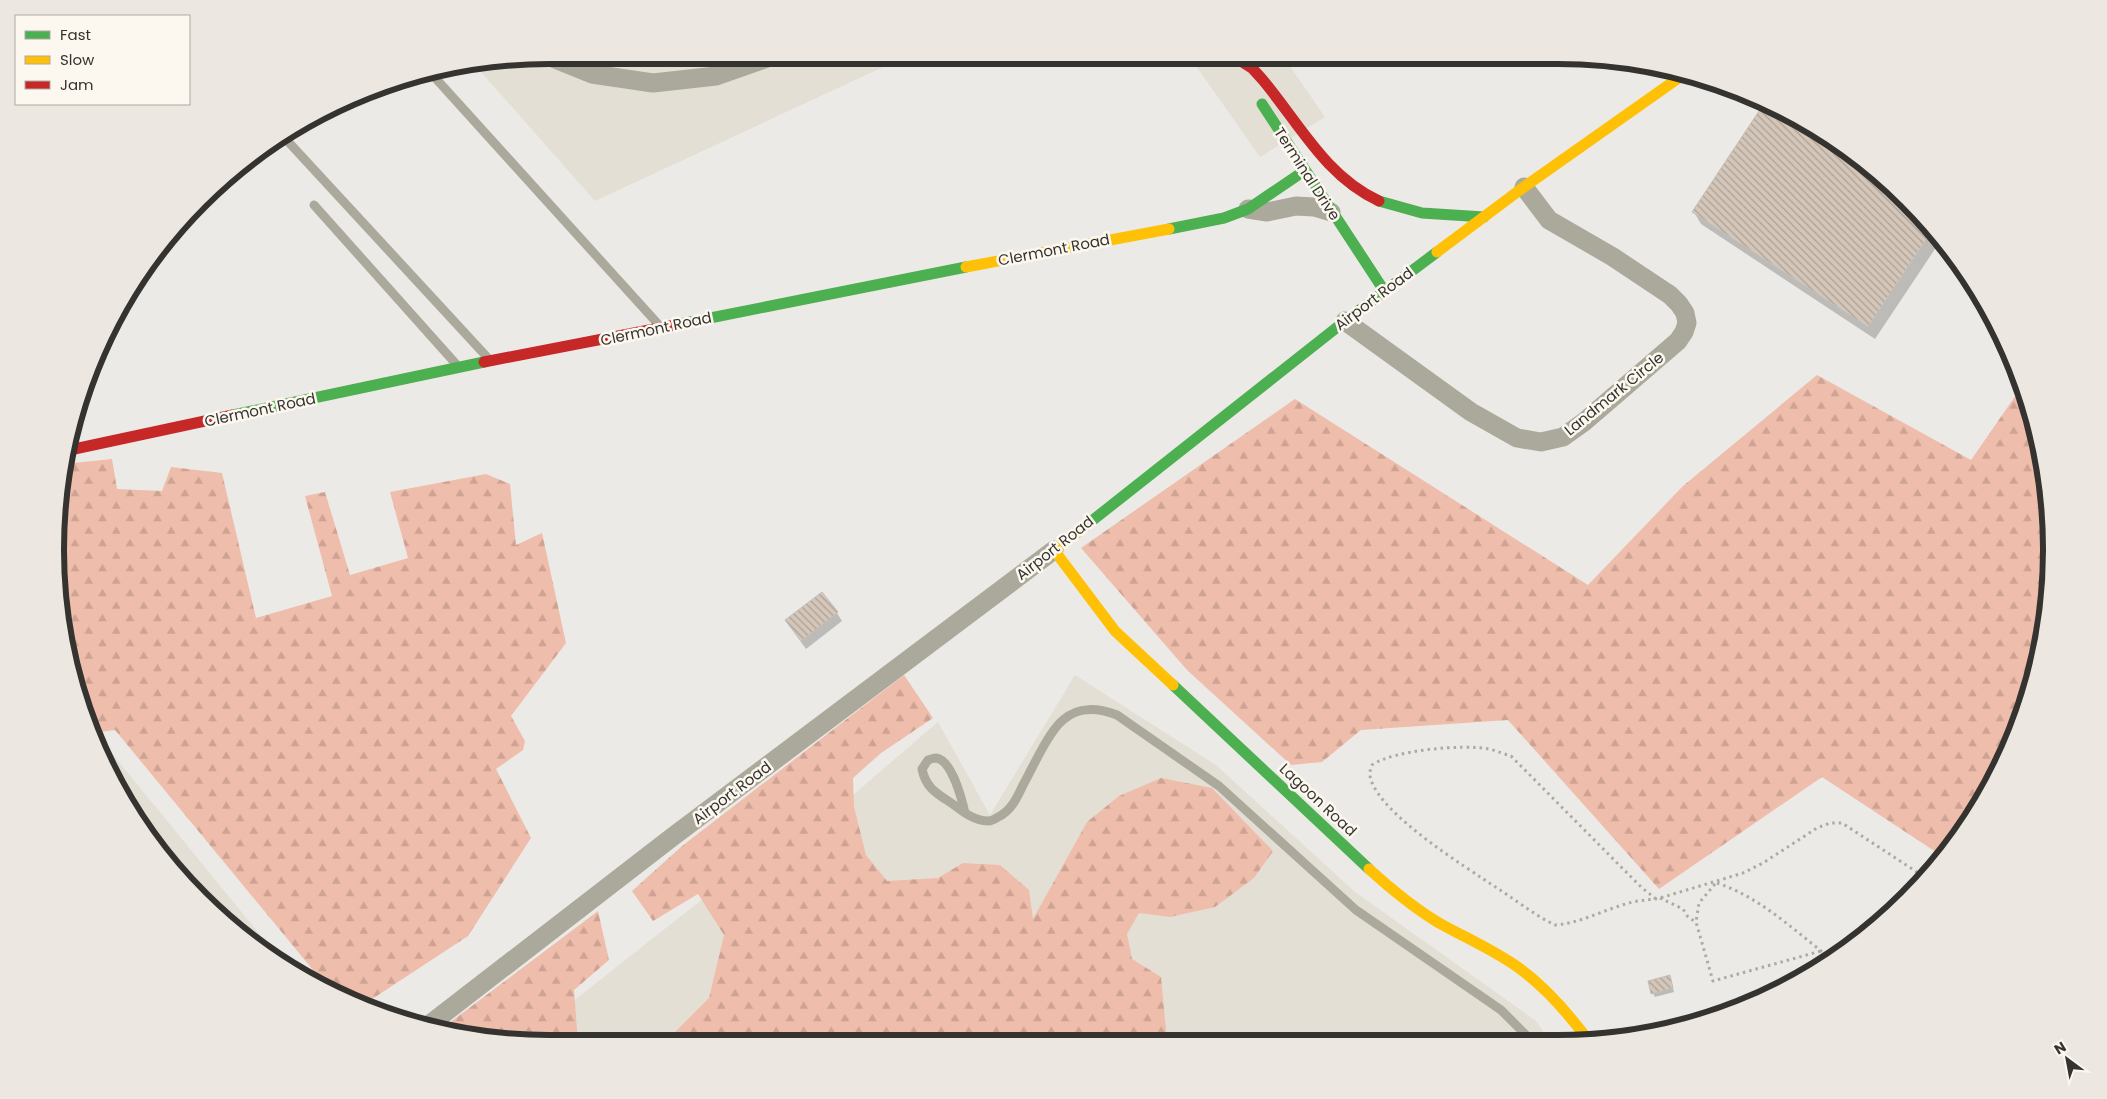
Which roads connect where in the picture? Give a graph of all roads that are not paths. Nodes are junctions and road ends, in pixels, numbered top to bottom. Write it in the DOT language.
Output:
graph roads {
  1 [pos="566,64"];
  2 [pos="750,64"];
  3 [pos="1237,64"];
  4 [pos="1244,64"];
  5 [pos="436,77"];
  6 [pos="1677,79"];
  7 [pos="1246,80"];
  8 [pos="1257,97"];
  9 [pos="288,141"];
  10 [pos="1304,171"];
  11 [pos="1524,187"];
  12 [pos="314,205"];
  13 [pos="1248,209"];
  14 [pos="1331,212"];
  15 [pos="1484,217"];
  16 [pos="1385,292"];
  17 [pos="1345,321"];
  18 [pos="661,328"];
  19 [pos="490,361"];
  20 [pos="459,368"];
  21 [pos="74,449"];
  22 [pos="1054,550"];
  23 [pos="965,813"];
  24 [pos="434,1021"];
  25 [pos="1583,1034"];
  26 [pos="1526,1035"];
  1 -- 2 [label="street"];
  3 -- 7 [label="street"];
  4 -- 15 [label="street"];
  5 -- 18 [label="lane"];
  6 -- 11 [label="street, Airport Road"];
  8 -- 10 [label="street, Terminal Drive"];
  9 -- 19 [label="lane"];
  10 -- 13 [label="street, Clermont Road"];
  10 -- 14 [label="street, Terminal Drive"];
  11 -- 15 [label="street, Airport Road"];
  11 -- 17 [label="street, Landmark Circle"];
  12 -- 20 [label="lane"];
  13 -- 14 [label="street, Clermont Road"];
  13 -- 18 [label="street, Clermont Road"];
  14 -- 16 [label="street, Terminal Drive"];
  15 -- 16 [label="street, Airport Road"];
  16 -- 17 [label="street, Airport Road"];
  17 -- 22 [label="street, Airport Road"];
  18 -- 19 [label="street, Clermont Road"];
  19 -- 20 [label="street, Clermont Road"];
  20 -- 21 [label="street, Clermont Road"];
  22 -- 24 [label="street, Airport Road"];
  22 -- 25 [label="street, Lagoon Road"];
  23 -- 23 [label="lane"];
  23 -- 26 [label="lane"];
}
